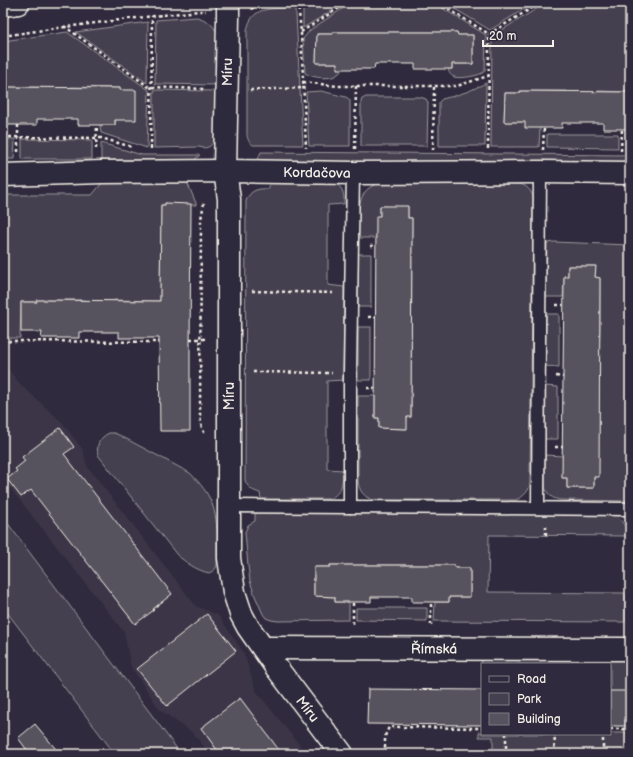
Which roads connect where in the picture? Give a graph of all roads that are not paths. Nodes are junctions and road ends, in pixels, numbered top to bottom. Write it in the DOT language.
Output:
graph roads {
  1 [pos="18,3"];
  2 [pos="3,5"];
  3 [pos="234,12"];
  4 [pos="225,171"];
  5 [pos="540,172"];
  6 [pos="353,173"];
  7 [pos="630,174"];
  8 [pos="3,176"];
  9 [pos="230,506"];
  10 [pos="350,507"];
  11 [pos="538,508"];
  12 [pos="630,508"];
  13 [pos="262,648"];
  14 [pos="630,649"];
  15 [pos="342,754"];
  1 -- 2 [label="street"];
  3 -- 4 [label="street, Míru"];
  4 -- 6 [label="street, Kordačova"];
  4 -- 8 [label="street, Kordačova"];
  4 -- 9 [label="street, Míru"];
  5 -- 6 [label="street, Kordačova"];
  5 -- 7 [label="street, Kordačova"];
  5 -- 11 [label="lane"];
  6 -- 10 [label="lane"];
  9 -- 10 [label="lane"];
  9 -- 13 [label="street, Míru"];
  10 -- 11 [label="lane"];
  11 -- 12 [label="lane"];
  13 -- 14 [label="street, Římská"];
  13 -- 15 [label="street, Míru"];
}
